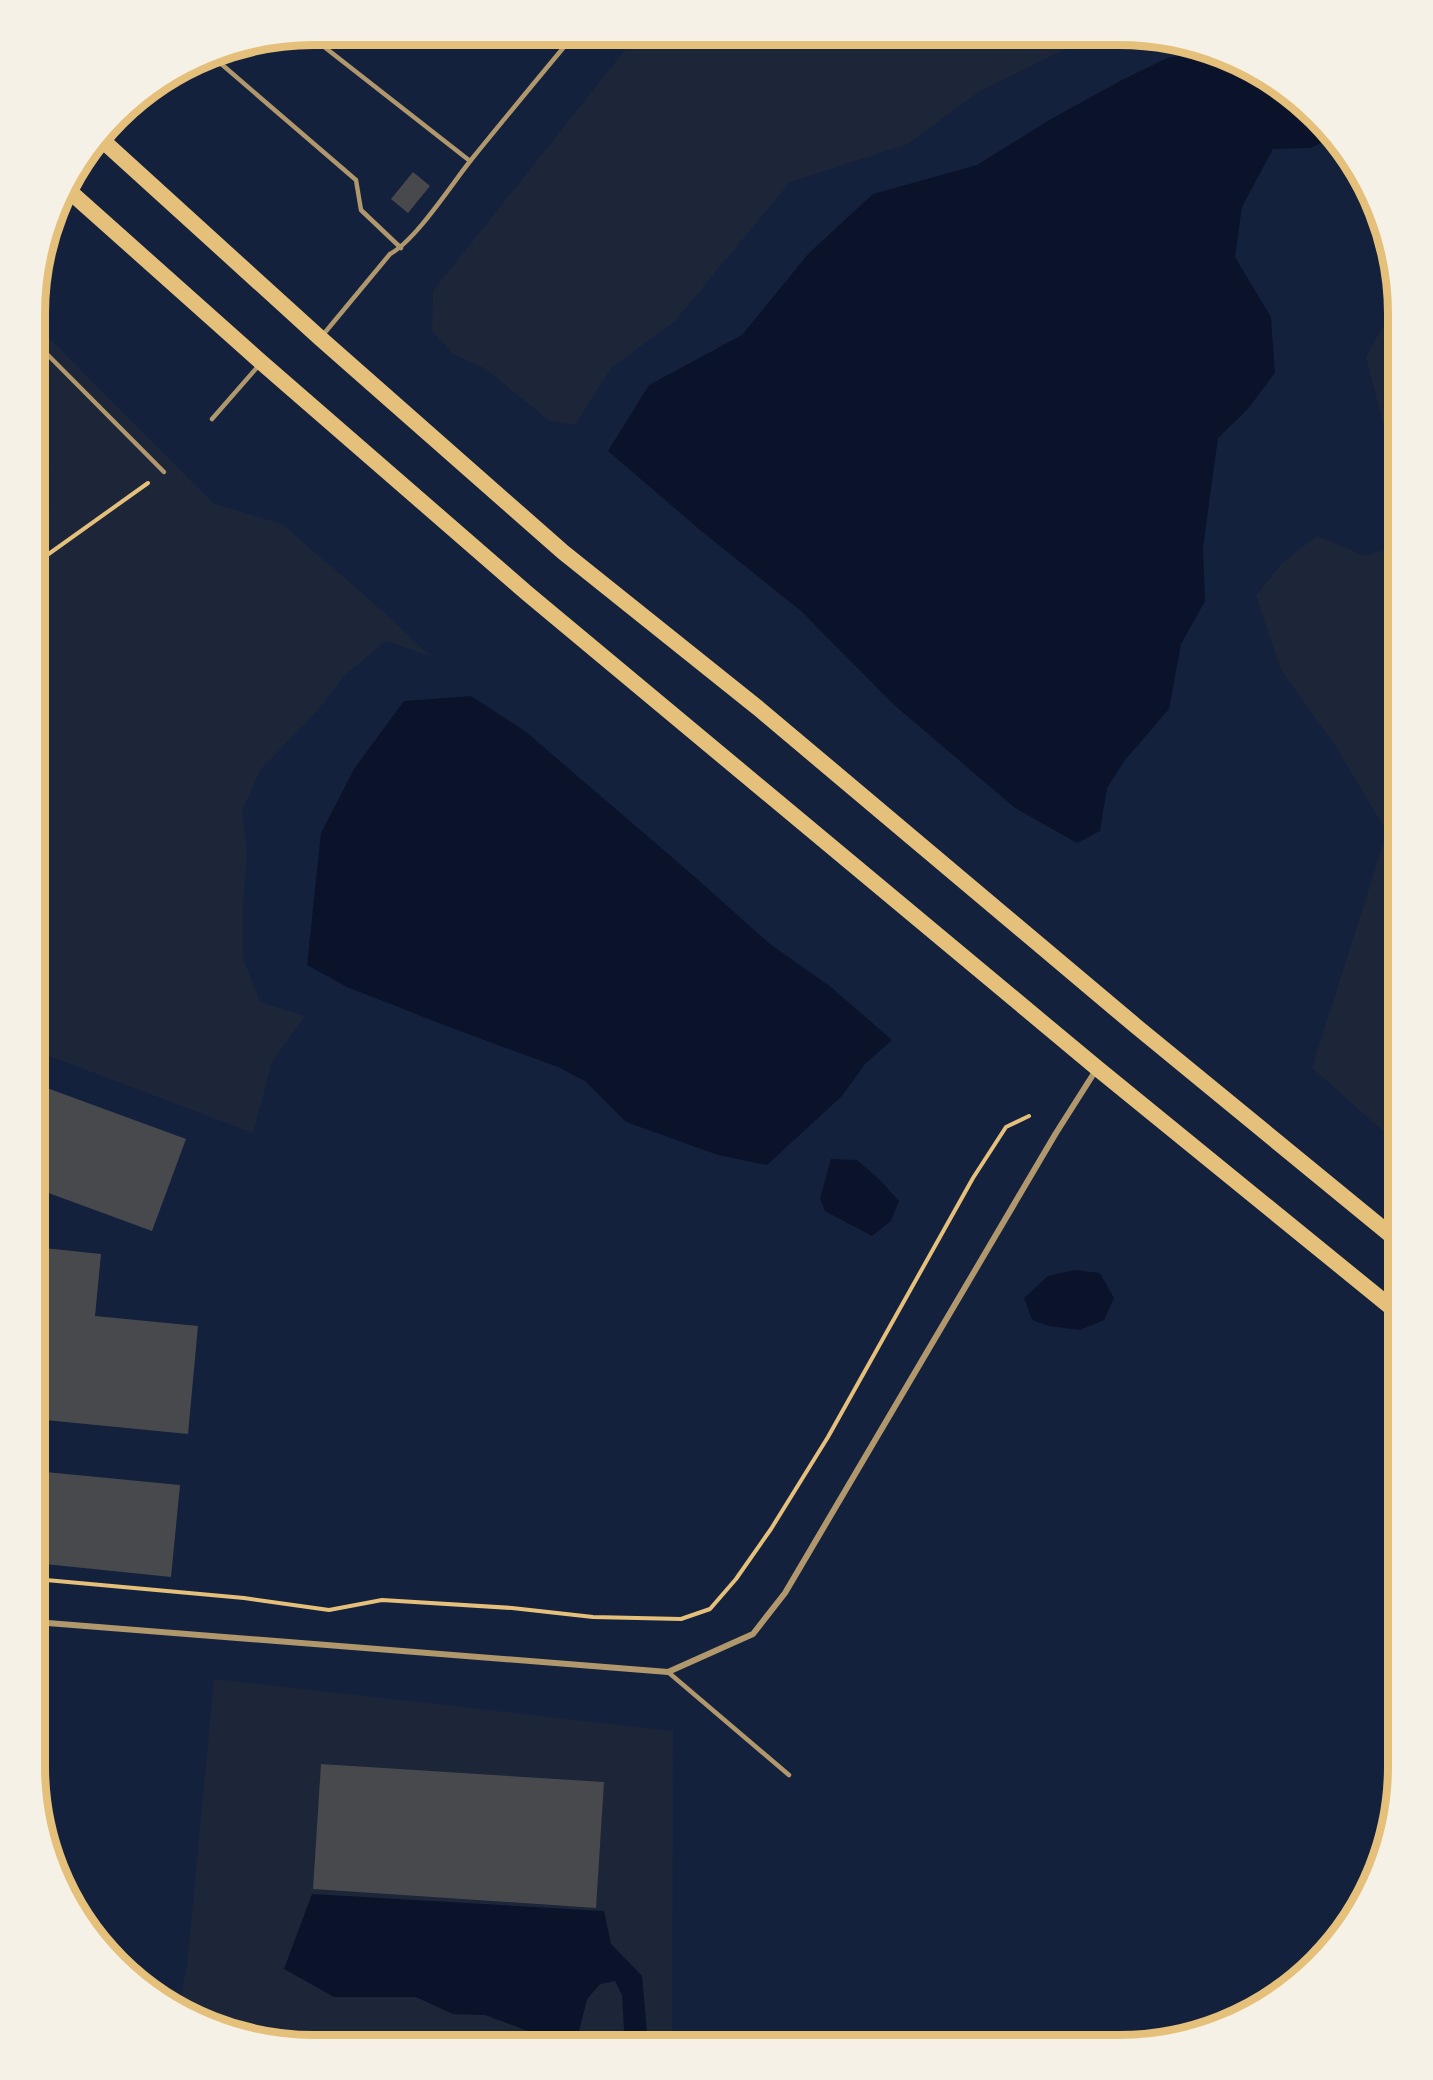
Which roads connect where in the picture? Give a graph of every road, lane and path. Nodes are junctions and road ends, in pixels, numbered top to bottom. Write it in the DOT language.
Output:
graph roads {
  1 [pos="322,45"];
  2 [pos="566,45"];
  3 [pos="219,62"];
  4 [pos="106,144"];
  5 [pos="470,161"];
  6 [pos="73,195"];
  7 [pos="400,248"];
  8 [pos="320,338"];
  9 [pos="45,352"];
  10 [pos="261,362"];
  11 [pos="212,419"];
  12 [pos="164,472"];
  13 [pos="45,557"];
  14 [pos="1097,1068"];
  15 [pos="1029,1116"];
  16 [pos="1388,1233"];
  17 [pos="1388,1305"];
  18 [pos="45,1580"];
  19 [pos="45,1623"];
  20 [pos="668,1672"];
  21 [pos="789,1774"];
  1 -- 5 [label="lane"];
  2 -- 5 [label="lane"];
  3 -- 7 [label="lane"];
  4 -- 8 [label="highway"];
  5 -- 7 [label="lane"];
  6 -- 10 [label="highway"];
  7 -- 8 [label="lane"];
  8 -- 16 [label="highway"];
  9 -- 12 [label="lane"];
  10 -- 11 [label="lane"];
  10 -- 14 [label="highway"];
  12 -- 13 [label="path"];
  14 -- 17 [label="highway"];
  14 -- 20 [label="street"];
  15 -- 18 [label="path"];
  19 -- 20 [label="street"];
  20 -- 21 [label="lane"];
}
